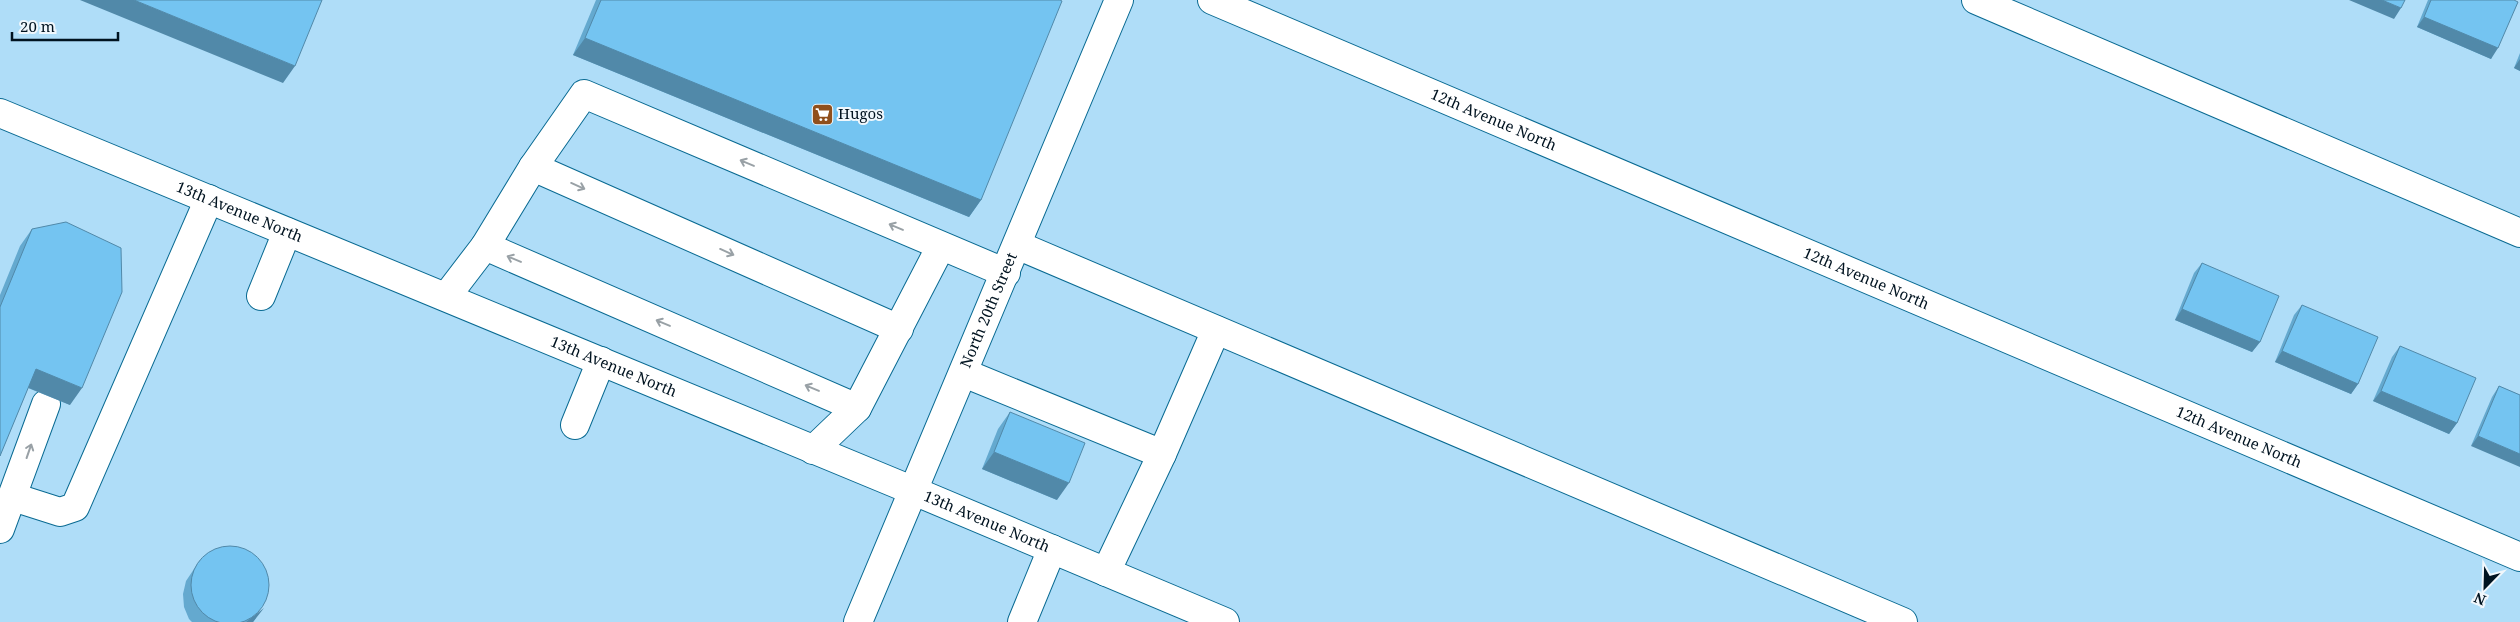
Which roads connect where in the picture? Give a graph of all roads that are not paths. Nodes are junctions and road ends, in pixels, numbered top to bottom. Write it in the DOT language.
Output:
graph roads {
  1 [pos="1119,0"];
  2 [pos="1212,0"];
  3 [pos="1976,0"];
  4 [pos="0,113"];
  5 [pos="533,167"];
  6 [pos="209,199"];
  7 [pos="287,232"];
  8 [pos="2520,232"];
  9 [pos="1017,245"];
  10 [pos="485,246"];
  11 [pos="941,246"];
  12 [pos="1006,272"];
  13 [pos="261,296"];
  14 [pos="446,297"];
  15 [pos="899,329"];
  16 [pos="1216,330"];
  17 [pos="601,361"];
  18 [pos="964,373"];
  19 [pos="46,404"];
  20 [pos="857,408"];
  21 [pos="575,425"];
  22 [pos="813,450"];
  23 [pos="1162,454"];
  24 [pos="914,491"];
  25 [pos="13,497"];
  26 [pos="0,529"];
  27 [pos="1052,549"];
  28 [pos="2520,557"];
  29 [pos="1106,572"];
  30 [pos="1183,614"];
  31 [pos="1024,621"];
  32 [pos="858,622"];
  33 [pos="1225,622"];
  34 [pos="1901,622"];
  1 -- 9 [label="street, North 20th Street"];
  2 -- 28 [label="street, 12th Avenue North"];
  3 -- 8 [label="street"];
  4 -- 6 [label="street, 13th Avenue North"];
  5 -- 10 [label="street"];
  11 -- 5 [label="street, one-way"];
  5 -- 15 [label="street, one-way"];
  6 -- 7 [label="street, 13th Avenue North"];
  6 -- 25 [label="street"];
  7 -- 13 [label="street"];
  7 -- 14 [label="street, 13th Avenue North"];
  9 -- 12 [label="street, North 20th Street"];
  9 -- 16 [label="street"];
  10 -- 14 [label="street"];
  20 -- 10 [label="street, one-way"];
  11 -- 12 [label="street"];
  11 -- 15 [label="street"];
  12 -- 18 [label="street, North 20th Street"];
  14 -- 17 [label="street, 13th Avenue North"];
  15 -- 20 [label="street"];
  16 -- 23 [label="street"];
  16 -- 34 [label="street"];
  17 -- 21 [label="street"];
  17 -- 22 [label="street, 13th Avenue North"];
  18 -- 23 [label="street"];
  18 -- 24 [label="street, North 20th Street"];
  25 -- 19 [label="street, one-way"];
  20 -- 22 [label="street"];
  22 -- 24 [label="street, 13th Avenue North"];
  23 -- 29 [label="street"];
  24 -- 27 [label="street, 13th Avenue North"];
  24 -- 32 [label="street, North 20th Street"];
  25 -- 26 [label="street"];
  27 -- 29 [label="street, 13th Avenue North"];
  27 -- 31 [label="street"];
  29 -- 30 [label="street, 13th Avenue North"];
  30 -- 33 [label="street, 13th Avenue North"];
}
